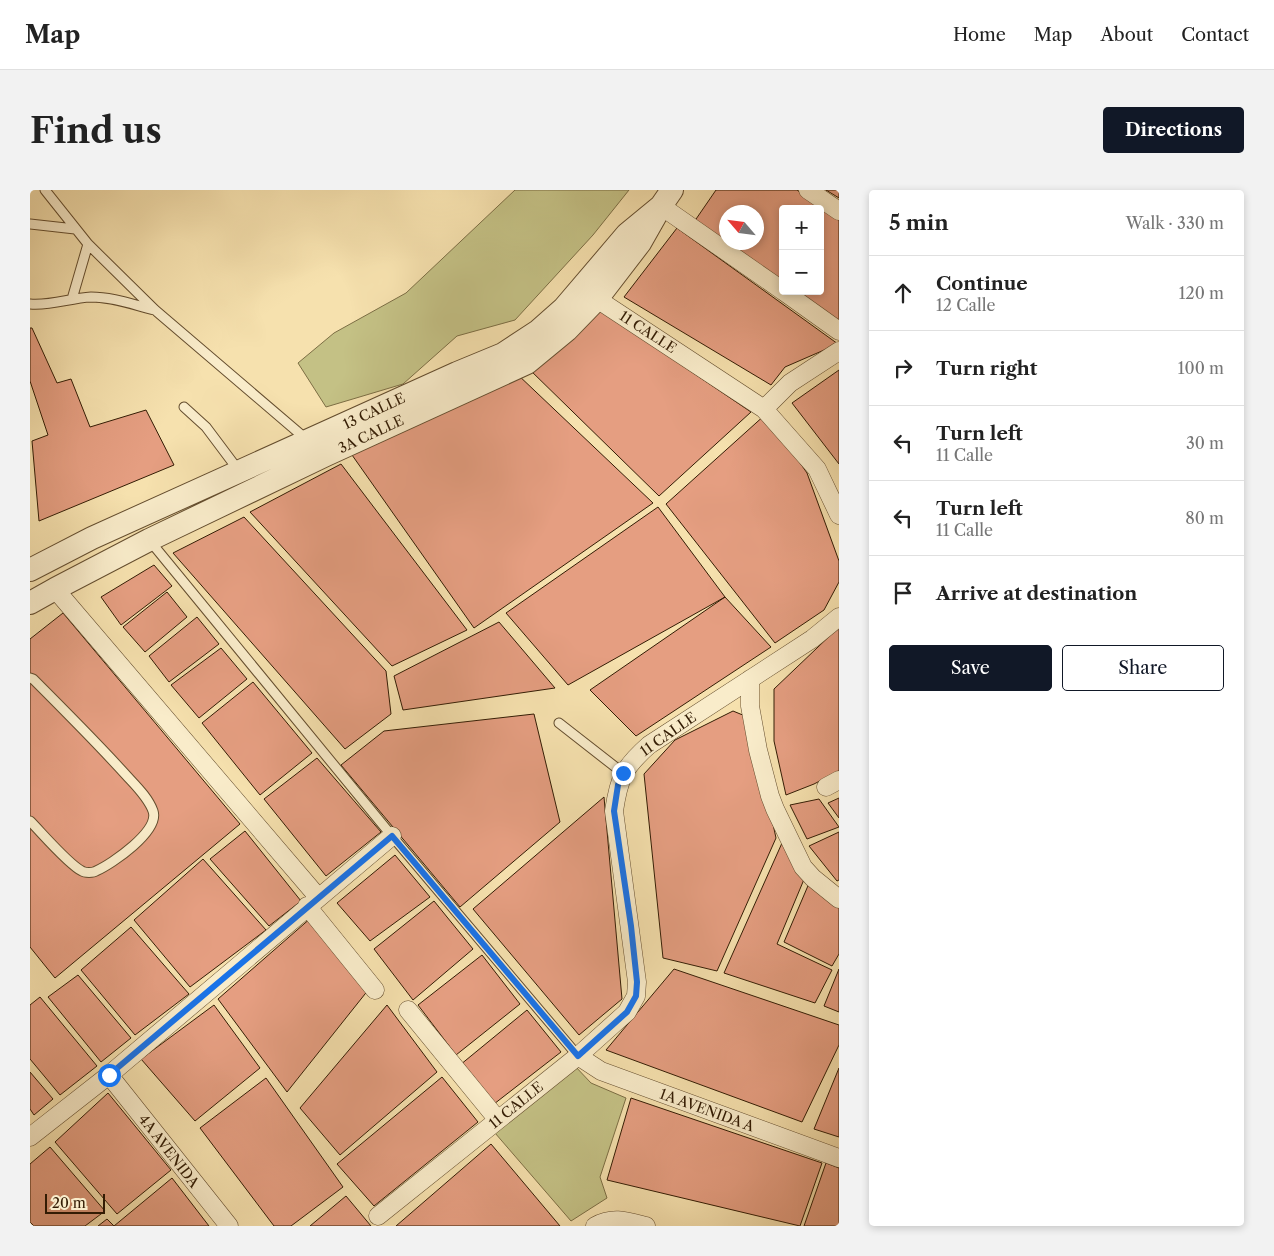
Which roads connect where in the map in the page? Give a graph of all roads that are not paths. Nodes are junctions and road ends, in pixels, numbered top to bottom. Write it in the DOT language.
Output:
graph roads {
  1 [pos="45,190"];
  2 [pos="808,190"];
  3 [pos="667,198"];
  4 [pos="839,211"];
  5 [pos="30,224"];
  6 [pos="75,228"];
  7 [pos="88,244"];
  8 [pos="779,288"];
  9 [pos="789,295"];
  10 [pos="72,299"];
  11 [pos="597,299"];
  12 [pos="30,304"];
  13 [pos="155,310"];
  14 [pos="839,331"];
  15 [pos="839,351"];
  16 [pos="461,383"];
  17 [pos="184,407"];
  18 [pos="764,408"];
  19 [pos="317,448"];
  20 [pos="239,472"];
  21 [pos="839,515"];
  22 [pos="149,540"];
  23 [pos="30,570"];
  24 [pos="55,589"];
  25 [pos="30,604"];
  26 [pos="839,617"];
  27 [pos="30,678"];
  28 [pos="750,679"];
  29 [pos="559,723"];
  30 [pos="623,773"];
  31 [pos="30,821"];
  32 [pos="392,836"];
  33 [pos="839,899"];
  34 [pos="313,902"];
  35 [pos="375,990"];
  36 [pos="408,1010"];
  37 [pos="578,1056"];
  38 [pos="109,1075"];
  39 [pos="498,1120"];
  40 [pos="30,1137"];
  41 [pos="839,1158"];
  42 [pos="378,1216"];
  43 [pos="229,1226"];
  44 [pos="595,1226"];
  45 [pos="646,1226"];
  1 -- 6 [label="lane"];
  2 -- 4 [label="street"];
  3 -- 8 [label="street"];
  3 -- 11 [label="street"];
  3 -- 16 [label="street, 13 CALLE"];
  5 -- 6 [label="lane"];
  6 -- 7 [label="lane"];
  7 -- 10 [label="lane"];
  7 -- 13 [label="lane"];
  9 -- 14 [label="street"];
  10 -- 12 [label="lane"];
  10 -- 13 [label="lane"];
  11 -- 16 [label="street"];
  11 -- 18 [label="street, 11 CALLE"];
  13 -- 19 [label="lane"];
  15 -- 18 [label="street"];
  16 -- 19 [label="street, 13 CALLE"];
  17 -- 20 [label="lane"];
  18 -- 21 [label="street, 11 CALLE"];
  19 -- 20 [label="street, 13 CALLE"];
  19 -- 22 [label="street, 3A CALLE"];
  20 -- 23 [label="street, 13 CALLE"];
  22 -- 24 [label="street, 3A CALLE"];
  22 -- 32 [label="lane"];
  24 -- 25 [label="street, 3A CALLE"];
  24 -- 34 [label="street"];
  26 -- 28 [label="street, 11 CALLE"];
  27 -- 31 [label="lane"];
  28 -- 30 [label="street, 11 CALLE"];
  28 -- 33 [label="street"];
  29 -- 30 [label="lane"];
  30 -- 37 [label="street, 11 CALLE"];
  32 -- 34 [label="street"];
  32 -- 37 [label="lane"];
  34 -- 35 [label="street"];
  34 -- 38 [label="street"];
  36 -- 39 [label="street"];
  37 -- 39 [label="street, 11 CALLE"];
  37 -- 41 [label="street, 1A AVENIDA A"];
  38 -- 40 [label="street"];
  38 -- 43 [label="street, 4A AVENIDA"];
  39 -- 42 [label="street, 11 CALLE"];
  44 -- 45 [label="street"];
}
